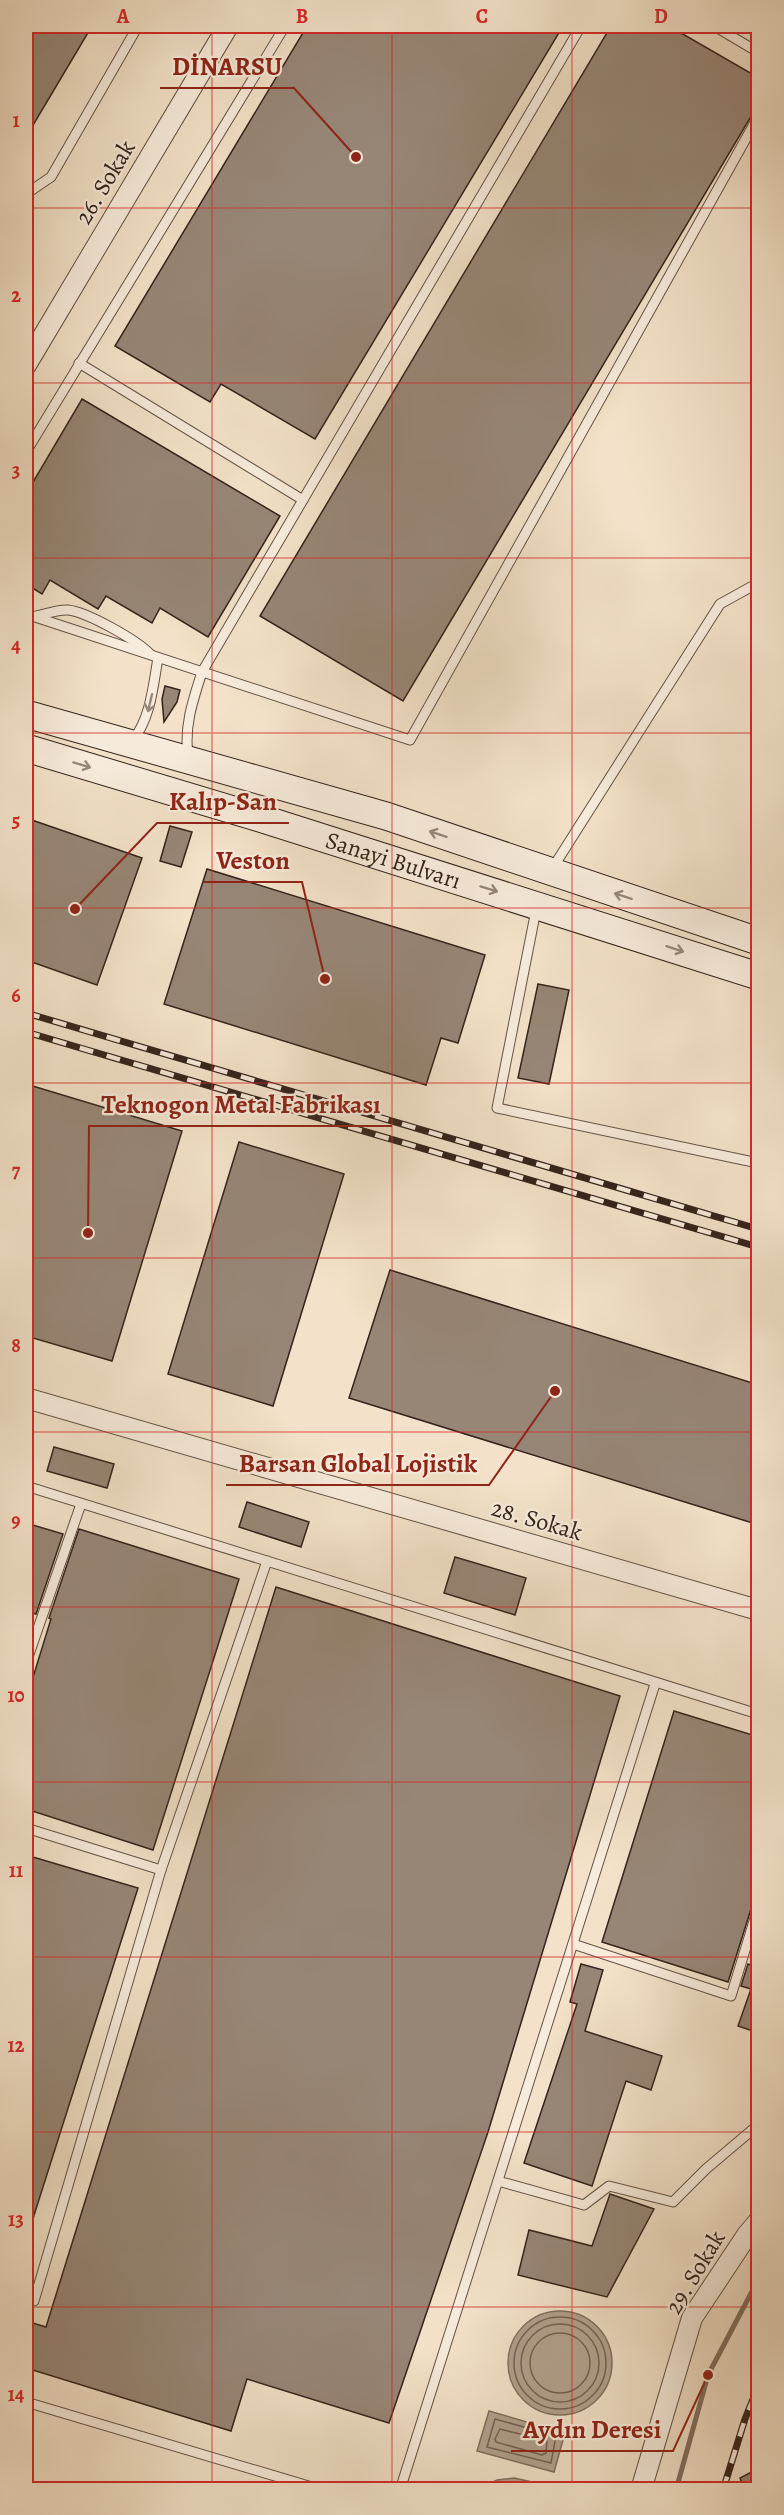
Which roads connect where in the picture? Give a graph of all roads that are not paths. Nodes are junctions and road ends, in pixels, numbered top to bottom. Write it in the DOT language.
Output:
graph roads {
  1 [pos="138,26"];
  2 [pos="228,26"];
  3 [pos="285,26"];
  4 [pos="580,26"];
  5 [pos="714,26"];
  6 [pos="759,52"];
  7 [pos="759,117"];
  8 [pos="26,194"];
  9 [pos="80,363"];
  10 [pos="26,365"];
  11 [pos="26,452"];
  12 [pos="303,500"];
  13 [pos="759,583"];
  14 [pos="30,615"];
  15 [pos="155,657"];
  16 [pos="202,672"];
  17 [pos="26,714"];
  18 [pos="130,744"];
  19 [pos="26,748"];
  20 [pos="189,760"];
  21 [pos="550,871"];
  22 [pos="537,904"];
  23 [pos="759,941"];
  24 [pos="759,976"];
  25 [pos="759,1164"];
  26 [pos="26,1398"];
  27 [pos="26,1486"];
  28 [pos="81,1504"];
  29 [pos="267,1561"];
  30 [pos="759,1610"];
  31 [pos="26,1663"];
  32 [pos="655,1684"];
  33 [pos="759,1714"];
  34 [pos="26,1828"];
  35 [pos="161,1870"];
  36 [pos="759,1908"];
  37 [pos="573,1944"];
  38 [pos="759,2125"];
  39 [pos="498,2181"];
  40 [pos="759,2222"];
  41 [pos="34,2301"];
  42 [pos="26,2402"];
  43 [pos="322,2490"];
  44 [pos="400,2490"];
  45 [pos="641,2490"];
  1 -- 8 [label="lane"];
  2 -- 10 [label="street, 26. Sokak"];
  3 -- 9 [label="lane"];
  4 -- 12 [label="lane"];
  5 -- 6 [label="lane"];
  7 -- 16 [label="lane"];
  9 -- 11 [label="lane"];
  9 -- 12 [label="lane"];
  12 -- 16 [label="lane"];
  13 -- 21 [label="lane"];
  14 -- 15 [label="lane"];
  14 -- 15 [label="lane"];
  15 -- 16 [label="lane"];
  15 -- 18 [label="lane, one-way"];
  16 -- 20 [label="lane"];
  17 -- 18 [label="main road, Sanayi Bulvarı"];
  18 -- 20 [label="main road, Sanayi Bulvarı"];
  19 -- 22 [label="main road, Sanayi Bulvarı, one-way"];
  21 -- 20 [label="main road, Sanayi Bulvarı, one-way"];
  23 -- 21 [label="main road, Sanayi Bulvarı, one-way"];
  22 -- 24 [label="main road, Sanayi Bulvarı, one-way"];
  22 -- 25 [label="lane"];
  26 -- 30 [label="street, 28. Sokak"];
  27 -- 28 [label="lane"];
  28 -- 29 [label="lane"];
  28 -- 31 [label="lane"];
  29 -- 32 [label="lane"];
  29 -- 35 [label="lane"];
  32 -- 33 [label="lane"];
  32 -- 37 [label="lane"];
  34 -- 35 [label="lane"];
  35 -- 41 [label="lane"];
  36 -- 37 [label="lane"];
  37 -- 39 [label="lane"];
  38 -- 39 [label="lane"];
  39 -- 44 [label="lane"];
  40 -- 45 [label="street, 29. Sokak"];
  42 -- 43 [label="lane"];
}
